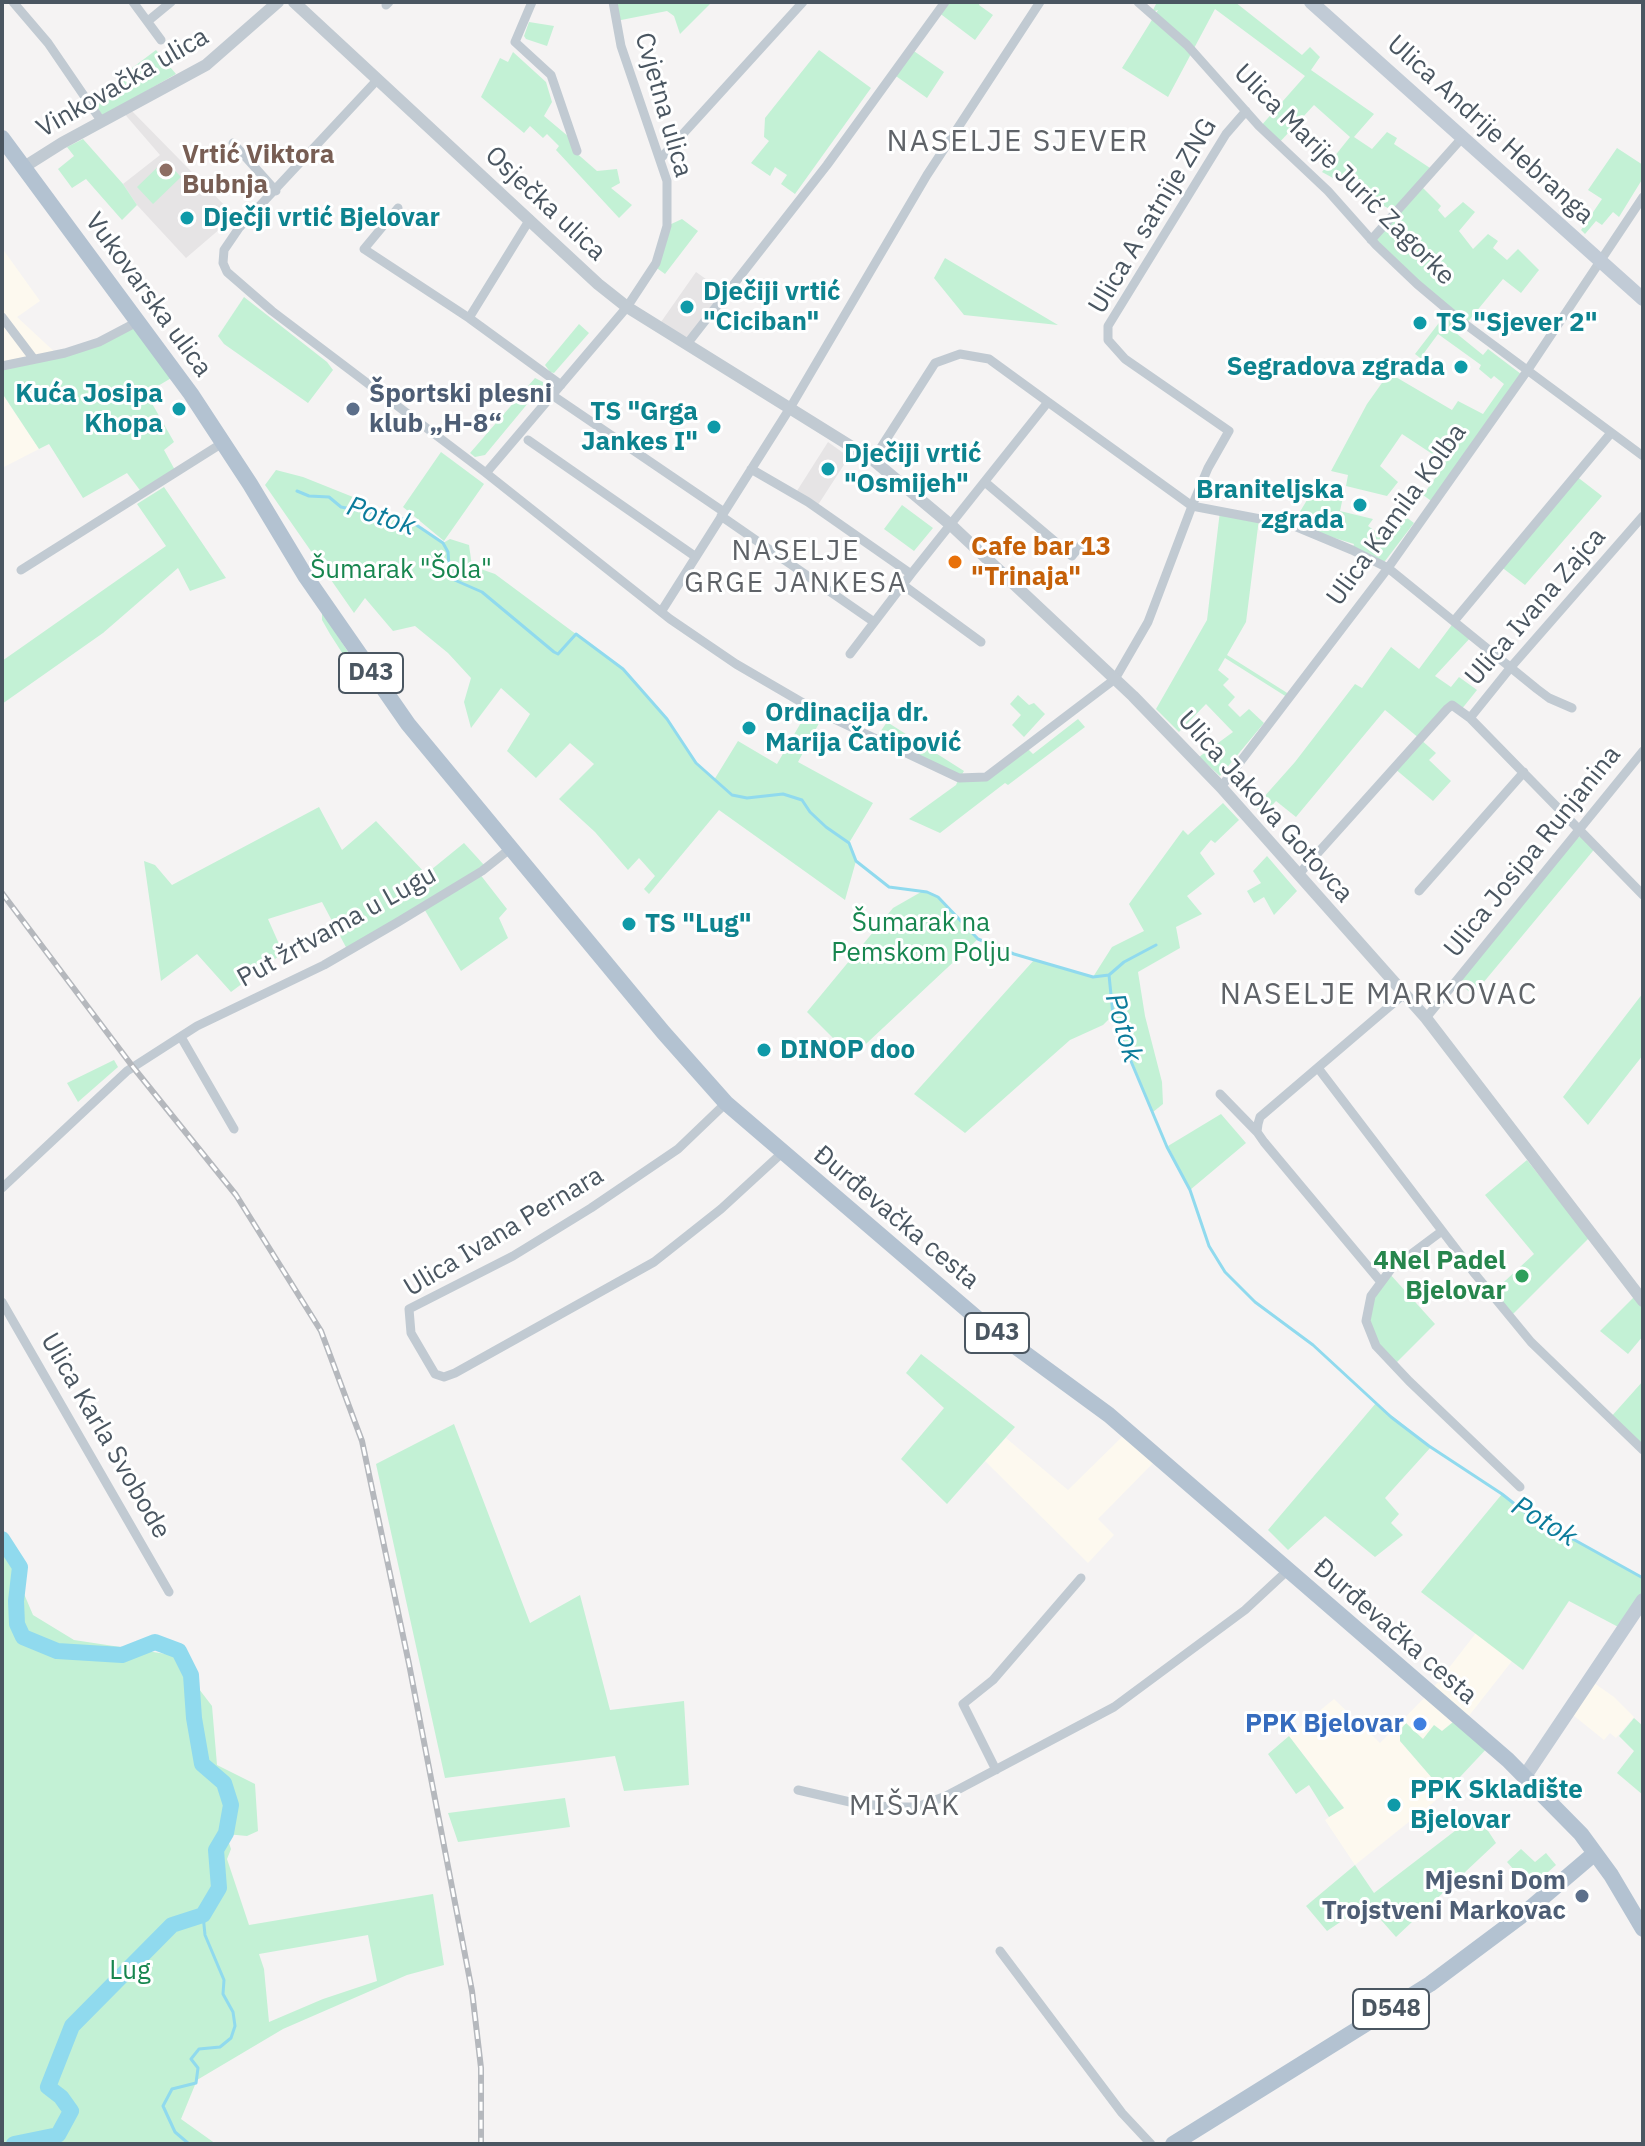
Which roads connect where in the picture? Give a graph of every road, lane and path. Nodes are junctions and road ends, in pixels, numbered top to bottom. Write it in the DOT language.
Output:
graph roads {
  1 [pos="13,2"];
  2 [pos="133,2"];
  3 [pos="171,2"];
  4 [pos="278,2"];
  5 [pos="294,2"];
  6 [pos="532,2"];
  7 [pos="803,2"];
  8 [pos="945,2"];
  9 [pos="1040,2"];
  10 [pos="1138,2"];
  11 [pos="1311,2"];
  12 [pos="609,3"];
  13 [pos="148,21"];
  14 [pos="161,40"];
  15 [pos="378,79"];
  16 [pos="1246,111"];
  17 [pos="102,122"];
  18 [pos="2,138"];
  19 [pos="1462,138"];
  20 [pos="233,143"];
  21 [pos="577,151"];
  22 [pos="661,158"];
  23 [pos="24,167"];
  24 [pos="276,191"];
  25 [pos="1643,197"];
  26 [pos="398,208"];
  27 [pos="530,219"];
  28 [pos="1371,240"];
  29 [pos="1600,262"];
  30 [pos="1643,299"];
  31 [pos="627,307"];
  32 [pos="2,317"];
  33 [pos="469,318"];
  34 [pos="139,321"];
  35 [pos="687,344"];
  36 [pos="33,358"];
  37 [pos="2,366"];
  38 [pos="1527,371"];
  39 [pos="561,385"];
  40 [pos="552,395"];
  41 [pos="1048,402"];
  42 [pos="790,408"];
  43 [pos="1611,433"];
  44 [pos="528,440"];
  45 [pos="224,442"];
  46 [pos="1643,456"];
  47 [pos="873,460"];
  48 [pos="751,469"];
  49 [pos="486,473"];
  50 [pos="986,483"];
  51 [pos="250,484"];
  52 [pos="1192,506"];
  53 [pos="723,514"];
  54 [pos="1643,516"];
  55 [pos="952,526"];
  56 [pos="1081,545"];
  57 [pos="696,557"];
  58 [pos="1388,568"];
  59 [pos="21,570"];
  60 [pos="911,574"];
  61 [pos="903,585"];
  62 [pos="661,612"];
  63 [pos="1454,621"];
  64 [pos="874,622"];
  65 [pos="981,642"];
  66 [pos="850,654"];
  67 [pos="1511,667"];
  68 [pos="1115,679"];
  69 [pos="1572,708"];
  70 [pos="1470,718"];
  71 [pos="1643,751"];
  72 [pos="1524,772"];
  73 [pos="1221,787"];
  74 [pos="1582,830"];
  75 [pos="511,848"];
  76 [pos="1298,875"];
  77 [pos="1419,891"];
  78 [pos="1643,895"];
  79 [pos="1404,994"];
  80 [pos="1426,1018"];
  81 [pos="181,1037"];
  82 [pos="1318,1068"];
  83 [pos="1220,1094"];
  84 [pos="726,1103"];
  85 [pos="234,1129"];
  86 [pos="1257,1132"];
  87 [pos="782,1153"];
  88 [pos="2,1188"];
  89 [pos="1442,1231"];
  90 [pos="1381,1282"];
  91 [pos="1643,1301"];
  92 [pos="2,1302"];
  93 [pos="1643,1450"];
  94 [pos="1520,1487"];
  95 [pos="1287,1571"];
  96 [pos="1081,1578"];
  97 [pos="169,1592"];
  98 [pos="1643,1600"];
  99 [pos="996,1770"];
  100 [pos="1525,1776"];
  101 [pos="798,1790"];
  102 [pos="1595,1853"];
  103 [pos="1571,1874"];
  104 [pos="1611,1875"];
  105 [pos="1643,1929"];
  106 [pos="1000,1951"];
  107 [pos="1151,2144"];
  108 [pos="1173,2144"];
  1 -- 17 [label="street"];
  2 -- 13 [label="street"];
  3 -- 13 [label="street"];
  4 -- 17 [label="street, Vinkovačka ulica"];
  5 -- 15 [label="street, Osječka ulica"];
  6 -- 21 [label="street"];
  7 -- 22 [label="street"];
  8 -- 35 [label="street"];
  9 -- 42 [label="street"];
  10 -- 16 [label="street, Ulica Marije Jurić Zagorke"];
  11 -- 19 [label="main road, Ulica Andrije Hebranga"];
  12 -- 22 [label="street, Cvjetna ulica"];
  13 -- 14 [label="street"];
  15 -- 24 [label="street"];
  15 -- 27 [label="street, Osječka ulica"];
  16 -- 28 [label="street, Ulica Marije Jurić Zagorke"];
  16 -- 52 [label="street, Ulica A satnije ZNG"];
  17 -- 23 [label="street, Vinkovačka ulica"];
  18 -- 23 [label="main road, Vukovarska ulica / D43"];
  19 -- 28 [label="street"];
  19 -- 29 [label="main road, Ulica Andrije Hebranga"];
  20 -- 24 [label="street"];
  22 -- 31 [label="street, Cvjetna ulica"];
  23 -- 34 [label="main road, Vukovarska ulica / D43"];
  24 -- 49 [label="street"];
  25 -- 29 [label="street, Ulica Kamila Kolba"];
  26 -- 33 [label="street"];
  27 -- 31 [label="street, Osječka ulica"];
  27 -- 33 [label="street"];
  28 -- 38 [label="street, Ulica Marije Jurić Zagorke"];
  29 -- 30 [label="main road, Ulica Andrije Hebranga"];
  29 -- 38 [label="street, Ulica Kamila Kolba"];
  31 -- 35 [label="street, Osječka ulica"];
  31 -- 39 [label="street, Cvjetna ulica"];
  32 -- 36 [label="street"];
  33 -- 39 [label="street"];
  34 -- 36 [label="street"];
  34 -- 45 [label="main road, Vukovarska ulica / D43"];
  35 -- 42 [label="street, Osječka ulica"];
  36 -- 37 [label="street"];
  38 -- 43 [label="street, Ulica Marije Jurić Zagorke"];
  38 -- 58 [label="street, Ulica Kamila Kolba"];
  39 -- 40 [label="street, Cvjetna ulica"];
  40 -- 49 [label="street, Cvjetna ulica"];
  40 -- 53 [label="street"];
  41 -- 47 [label="street"];
  41 -- 50 [label="street"];
  41 -- 52 [label="street"];
  42 -- 47 [label="street, Ulica Jakova Gotovca"];
  42 -- 48 [label="street"];
  43 -- 46 [label="street, Ulica Marije Jurić Zagorke"];
  43 -- 63 [label="street"];
  44 -- 57 [label="street"];
  45 -- 51 [label="main road, Vukovarska ulica / D43"];
  45 -- 59 [label="street"];
  47 -- 55 [label="street, Ulica Jakova Gotovca"];
  48 -- 53 [label="street"];
  48 -- 60 [label="street"];
  49 -- 62 [label="street"];
  50 -- 55 [label="street"];
  50 -- 56 [label="street"];
  51 -- 75 [label="main road, Đurđevačka cesta / D43"];
  52 -- 58 [label="street"];
  52 -- 68 [label="street"];
  53 -- 57 [label="street"];
  53 -- 64 [label="street"];
  54 -- 67 [label="street, Ulica Ivana Zajca"];
  55 -- 60 [label="street"];
  55 -- 68 [label="street, Ulica Jakova Gotovca"];
  57 -- 62 [label="street"];
  58 -- 63 [label="street"];
  58 -- 73 [label="street, Ulica Kamila Kolba"];
  60 -- 61 [label="street"];
  61 -- 64 [label="street"];
  61 -- 65 [label="street"];
  62 -- 68 [label="street"];
  63 -- 67 [label="street"];
  64 -- 66 [label="street"];
  67 -- 69 [label="street"];
  67 -- 70 [label="street, Ulica Ivana Zajca"];
  68 -- 73 [label="street, Ulica Jakova Gotovca"];
  70 -- 72 [label="street"];
  70 -- 76 [label="street, Ulica Ivana Zajca"];
  71 -- 74 [label="street, Ulica Josipa Runjanina"];
  72 -- 74 [label="street"];
  72 -- 77 [label="street"];
  73 -- 76 [label="street, Ulica Jakova Gotovca"];
  74 -- 78 [label="street"];
  74 -- 80 [label="street, Ulica Josipa Runjanina"];
  75 -- 81 [label="street, Put žrtvama u Lugu"];
  75 -- 84 [label="main road, Đurđevačka cesta / D43"];
  76 -- 79 [label="street, Ulica Jakova Gotovca"];
  79 -- 80 [label="street, Ulica Jakova Gotovca"];
  79 -- 82 [label="street"];
  80 -- 91 [label="street, Ulica Jakova Gotovca"];
  81 -- 85 [label="street"];
  81 -- 88 [label="street, Put žrtvama u Lugu"];
  82 -- 86 [label="street"];
  82 -- 89 [label="street"];
  83 -- 86 [label="street"];
  84 -- 87 [label="main road, Đurđevačka cesta / D43"];
  84 -- 87 [label="street, Ulica Ivana Pernara"];
  86 -- 90 [label="street"];
  87 -- 95 [label="main road, Đurđevačka cesta / D43"];
  89 -- 90 [label="street"];
  89 -- 93 [label="street"];
  90 -- 94 [label="street"];
  92 -- 97 [label="street, Ulica Karla Svobode"];
  95 -- 99 [label="street"];
  95 -- 100 [label="main road, Đurđevačka cesta / D43"];
  96 -- 99 [label="street"];
  98 -- 100 [label="main road"];
  99 -- 101 [label="street"];
  100 -- 102 [label="main road, Đurđevačka cesta / D43"];
  102 -- 103 [label="main road, D548"];
  102 -- 104 [label="main road, Đurđevačka cesta / D43"];
  103 -- 104 [label="main road"];
  103 -- 108 [label="main road, D548"];
  104 -- 105 [label="main road, Đurđevačka cesta / D43"];
  106 -- 107 [label="street"];
}
